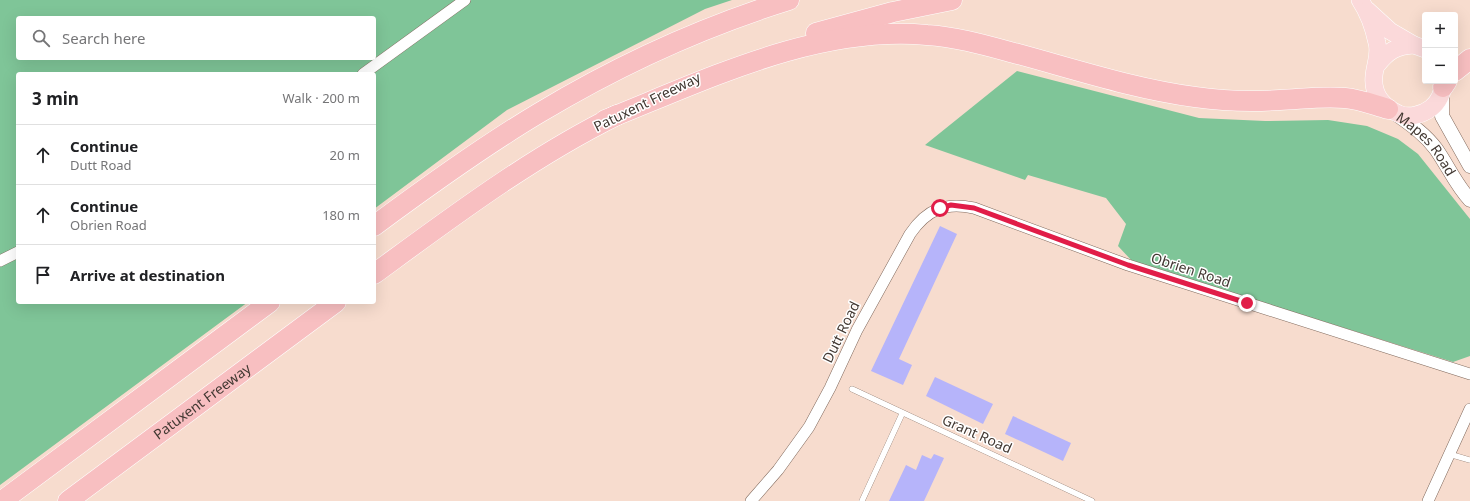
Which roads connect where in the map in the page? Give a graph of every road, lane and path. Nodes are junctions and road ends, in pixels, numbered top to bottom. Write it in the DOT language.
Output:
graph roads {
  1 [pos="464,0"];
  2 [pos="752,0"];
  3 [pos="789,0"];
  4 [pos="952,0"];
  5 [pos="1362,3"];
  6 [pos="1420,47"];
  7 [pos="1470,59"];
  8 [pos="1377,65"];
  9 [pos="1458,69"];
  10 [pos="366,72"];
  11 [pos="1444,85"];
  12 [pos="587,86"];
  13 [pos="1390,110"];
  14 [pos="605,120"];
  15 [pos="1470,166"];
  16 [pos="1470,200"];
  17 [pos="974,208"];
  18 [pos="376,225"];
  19 [pos="16,253"];
  20 [pos="0,261"];
  21 [pos="376,273"];
  22 [pos="267,304"];
  23 [pos="333,304"];
  24 [pos="1470,374"];
  25 [pos="852,389"];
  26 [pos="1470,409"];
  27 [pos="902,414"];
  28 [pos="1449,454"];
  29 [pos="1470,460"];
  30 [pos="2,501"];
  31 [pos="68,501"];
  32 [pos="751,501"];
  33 [pos="862,501"];
  34 [pos="1092,501"];
  35 [pos="1428,501"];
  1 -- 10 [label="street"];
  2 -- 12 [label="highway"];
  3 -- 12 [label="highway"];
  4 -- 14 [label="highway, Patuxent Freeway"];
  5 -- 6 [label="main road"];
  5 -- 8 [label="main road"];
  6 -- 8 [label="main road"];
  7 -- 9 [label="highway"];
  8 -- 13 [label="main road"];
  11 -- 13 [label="main road"];
  11 -- 15 [label="street, Mapes Road"];
  12 -- 18 [label="highway"];
  13 -- 14 [label="highway"];
  13 -- 16 [label="street, Mapes Road"];
  14 -- 21 [label="highway, Patuxent Freeway"];
  17 -- 24 [label="street, Obrien Road"];
  17 -- 32 [label="street, Dutt Road"];
  19 -- 20 [label="street"];
  22 -- 30 [label="highway"];
  23 -- 31 [label="highway, Patuxent Freeway"];
  25 -- 27 [label="lane, Grant Road"];
  26 -- 28 [label="street"];
  27 -- 33 [label="lane"];
  27 -- 34 [label="lane, Grant Road"];
  28 -- 29 [label="lane"];
  28 -- 35 [label="street"];
}
